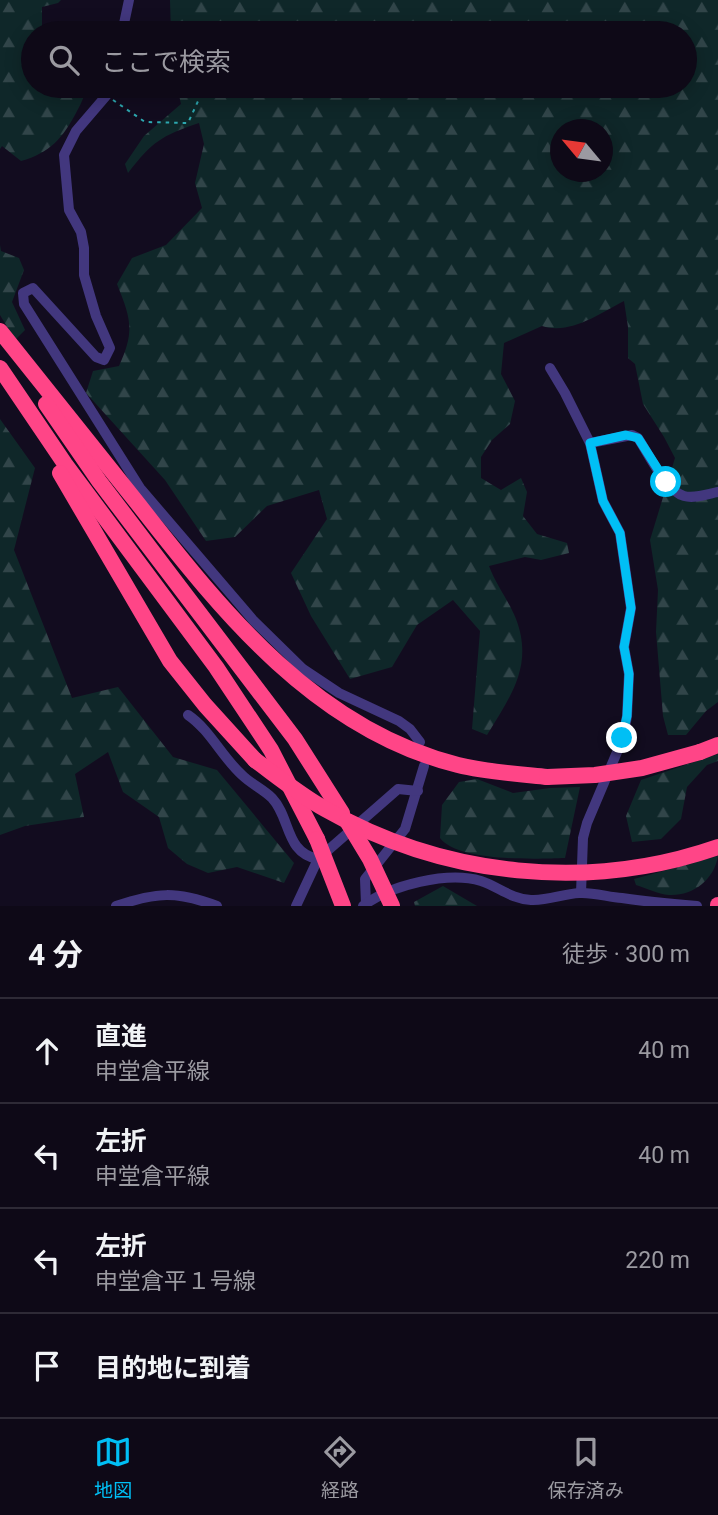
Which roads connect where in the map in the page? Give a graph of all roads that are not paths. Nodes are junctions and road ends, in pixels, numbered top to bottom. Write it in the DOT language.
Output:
graph roads {
  1 [pos="129,0"];
  2 [pos="125,21"];
  3 [pos="102,98"];
  4 [pos="0,331"];
  5 [pos="0,338"];
  6 [pos="0,368"];
  7 [pos="550,368"];
  8 [pos="590,443"];
  9 [pos="718,492"];
  10 [pos="188,715"];
  11 [pos="421,742"];
  12 [pos="718,745"];
  13 [pos="424,766"];
  14 [pos="418,791"];
  15 [pos="718,847"];
  16 [pos="318,859"];
  17 [pos="581,893"];
  18 [pos="364,905"];
  19 [pos="718,905"];
  20 [pos="116,906"];
  21 [pos="218,906"];
  22 [pos="296,906"];
  23 [pos="343,906"];
  24 [pos="392,906"];
  25 [pos="697,906"];
  1 -- 2 [label="street"];
  3 -- 11 [label="street"];
  4 -- 12 [label="highway, bridge"];
  5 -- 24 [label="highway, bridge"];
  6 -- 15 [label="highway, bridge"];
  6 -- 23 [label="highway, bridge"];
  7 -- 8 [label="street"];
  8 -- 9 [label="street"];
  8 -- 17 [label="street"];
  10 -- 16 [label="street"];
  13 -- 14 [label="street"];
  14 -- 16 [label="street"];
  14 -- 18 [label="street"];
  16 -- 22 [label="street"];
  17 -- 18 [label="street"];
  17 -- 25 [label="street"];
  19 -- 25 [label="street"];
  20 -- 21 [label="street"];
}
